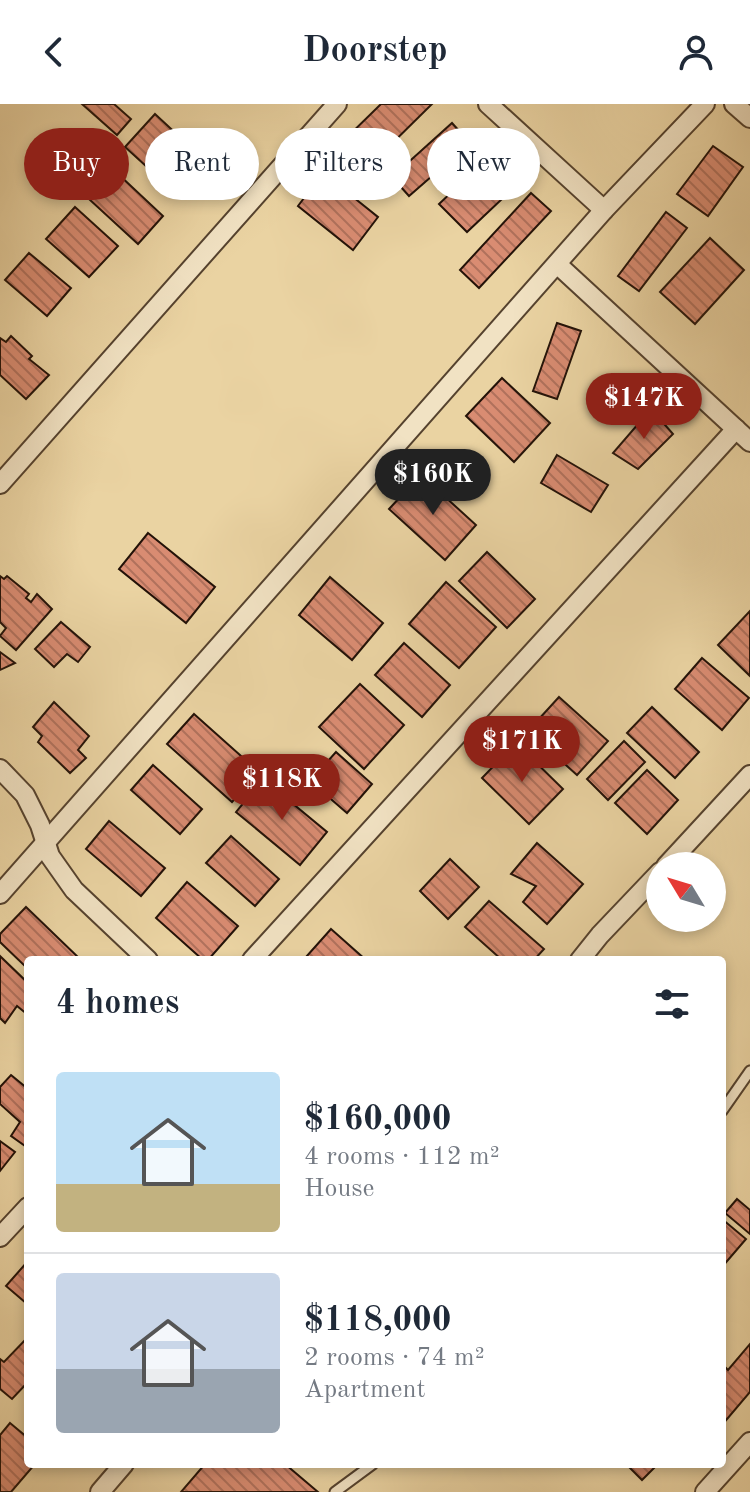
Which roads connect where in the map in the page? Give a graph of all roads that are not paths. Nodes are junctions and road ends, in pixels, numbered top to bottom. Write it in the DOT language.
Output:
graph roads {
  1 [pos="337,104"];
  2 [pos="488,104"];
  3 [pos="705,104"];
  4 [pos="734,104"];
  5 [pos="750,118"];
  6 [pos="604,210"];
  7 [pos="557,264"];
  8 [pos="736,429"];
  9 [pos="750,442"];
  10 [pos="0,484"];
  11 [pos="0,769"];
  12 [pos="750,775"];
  13 [pos="46,844"];
  14 [pos="679,852"];
  15 [pos="646,887"];
  16 [pos="0,894"];
  17 [pos="144,956"];
  18 [pos="256,956"];
  19 [pos="583,956"];
  20 [pos="750,1071"];
  21 [pos="726,1105"];
  22 [pos="24,1211"];
  23 [pos="0,1237"];
  24 [pos="750,1442"];
  25 [pos="121,1468"];
  26 [pos="368,1468"];
  27 [pos="100,1492"];
  28 [pos="335,1492"];
  29 [pos="705,1492"];
  1 -- 10 [label="street"];
  2 -- 6 [label="street"];
  3 -- 6 [label="street"];
  4 -- 5 [label="street"];
  6 -- 7 [label="street"];
  7 -- 8 [label="street"];
  7 -- 13 [label="street"];
  8 -- 9 [label="street"];
  8 -- 18 [label="street"];
  11 -- 13 [label="street"];
  12 -- 14 [label="street"];
  13 -- 16 [label="street"];
  13 -- 17 [label="street"];
  15 -- 19 [label="street"];
  20 -- 21 [label="lane"];
  22 -- 23 [label="street"];
  24 -- 29 [label="street"];
  25 -- 27 [label="street"];
  26 -- 28 [label="lane"];
}
